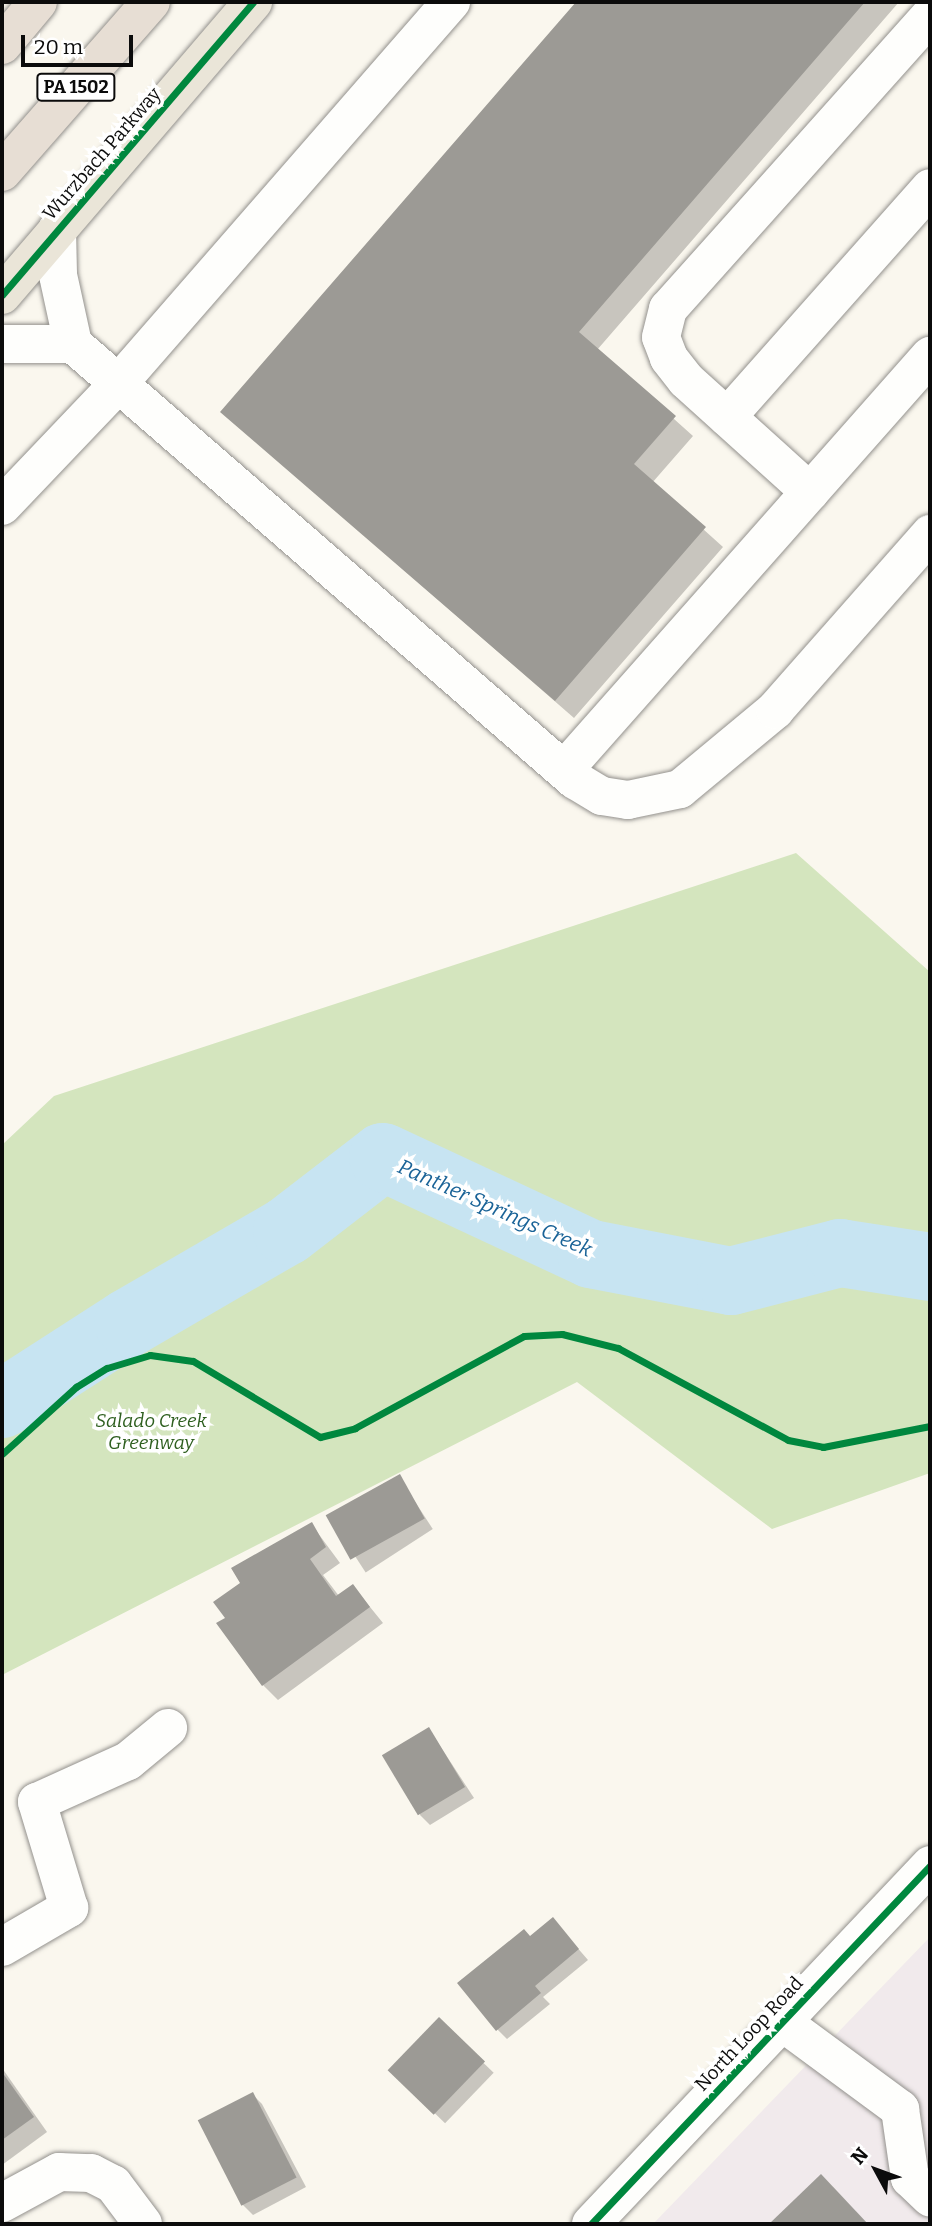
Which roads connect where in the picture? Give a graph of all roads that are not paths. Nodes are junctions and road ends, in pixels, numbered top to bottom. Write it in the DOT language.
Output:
graph roads {
  1 [pos="38,2"];
  2 [pos="151,2"];
  3 [pos="253,2"];
  4 [pos="451,2"];
  5 [pos="930,16"];
  6 [pos="2,45"];
  7 [pos="2,172"];
  8 [pos="930,188"];
  9 [pos="57,230"];
  10 [pos="2,295"];
  11 [pos="2,344"];
  12 [pos="73,344"];
  13 [pos="930,356"];
  14 [pos="118,384"];
  15 [pos="726,417"];
  16 [pos="810,492"];
  17 [pos="2,506"];
  18 [pos="930,534"];
  19 [pos="564,770"];
  20 [pos="168,1728"];
  21 [pos="930,1865"];
  22 [pos="2,1947"];
  23 [pos="782,2022"];
  24 [pos="930,2197"];
  25 [pos="2,2203"];
  26 [pos="143,2224"];
  27 [pos="591,2224"];
  1 -- 6 [label="highway"];
  2 -- 7 [label="highway, PA 1502"];
  3 -- 9 [label="main road, Wurzbach Parkway"];
  4 -- 14 [label="street"];
  5 -- 15 [label="street"];
  8 -- 15 [label="street"];
  9 -- 10 [label="main road, Wurzbach Parkway"];
  9 -- 12 [label="street"];
  11 -- 12 [label="street"];
  12 -- 14 [label="street"];
  13 -- 16 [label="street"];
  14 -- 17 [label="street"];
  14 -- 19 [label="street"];
  15 -- 16 [label="street"];
  16 -- 19 [label="street"];
  18 -- 19 [label="street"];
  20 -- 22 [label="street"];
  21 -- 23 [label="street, North Loop Road"];
  23 -- 24 [label="street"];
  23 -- 27 [label="street, North Loop Road"];
  25 -- 26 [label="street"];
}
